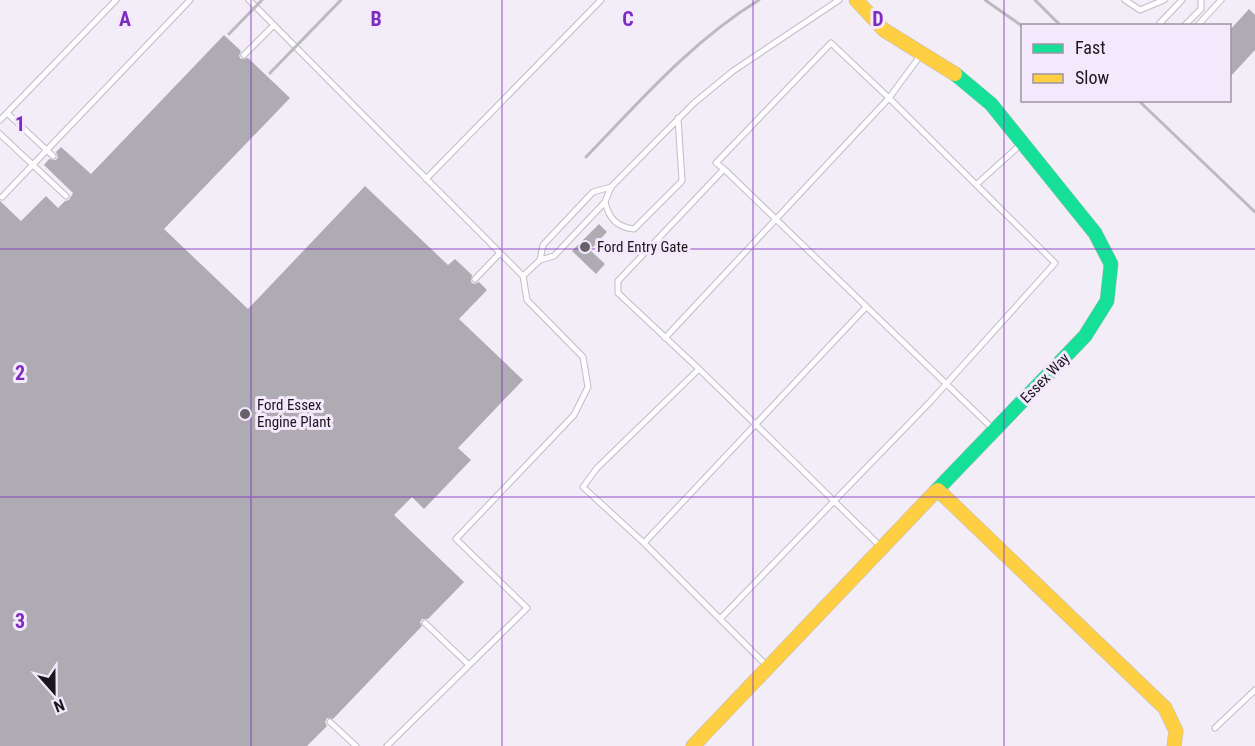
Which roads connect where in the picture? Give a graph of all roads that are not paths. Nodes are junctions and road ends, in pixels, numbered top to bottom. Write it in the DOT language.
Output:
graph roads {
  1 [pos="116,0"];
  2 [pos="190,0"];
  3 [pos="249,0"];
  4 [pos="601,0"];
  5 [pos="839,0"];
  6 [pos="856,0"];
  7 [pos="1125,0"];
  8 [pos="1164,0"];
  9 [pos="1182,0"];
  10 [pos="1201,0"];
  11 [pos="1221,0"];
  12 [pos="1162,24"];
  13 [pos="1186,24"];
  14 [pos="1199,24"];
  15 [pos="274,25"];
  16 [pos="921,54"];
  17 [pos="244,55"];
  18 [pos="889,98"];
  19 [pos="7,113"];
  20 [pos="678,118"];
  21 [pos="0,120"];
  22 [pos="0,134"];
  23 [pos="1022,143"];
  24 [pos="46,150"];
  25 [pos="52,156"];
  26 [pos="33,164"];
  27 [pos="724,169"];
  28 [pos="426,179"];
  29 [pos="977,184"];
  30 [pos="611,187"];
  31 [pos="66,196"];
  32 [pos="2,197"];
  33 [pos="604,202"];
  34 [pos="775,219"];
  35 [pos="500,253"];
  36 [pos="540,260"];
  37 [pos="523,276"];
  38 [pos="475,279"];
  39 [pos="866,307"];
  40 [pos="665,338"];
  41 [pos="699,369"];
  42 [pos="947,384"];
  43 [pos="755,425"];
  44 [pos="994,430"];
  45 [pos="938,490"];
  46 [pos="834,502"];
  47 [pos="644,543"];
  48 [pos="882,548"];
  49 [pos="720,619"];
  50 [pos="425,623"];
  51 [pos="469,665"];
  52 [pos="768,667"];
  53 [pos="1255,690"];
  54 [pos="330,722"];
  55 [pos="1215,728"];
  56 [pos="356,746"];
  57 [pos="387,746"];
  58 [pos="693,746"];
  59 [pos="1174,746"];
  1 -- 19 [label="lane"];
  2 -- 24 [label="lane"];
  3 -- 15 [label="lane"];
  4 -- 28 [label="lane"];
  5 -- 20 [label="lane"];
  6 -- 16 [label="street, Essex Way"];
  7 -- 8 [label="lane"];
  9 -- 12 [label="lane"];
  10 -- 13 [label="lane"];
  11 -- 14 [label="lane"];
  15 -- 17 [label="lane"];
  15 -- 28 [label="lane"];
  16 -- 18 [label="lane"];
  16 -- 23 [label="street, Essex Way"];
  18 -- 27 [label="lane"];
  18 -- 29 [label="lane"];
  18 -- 34 [label="lane"];
  19 -- 21 [label="lane"];
  19 -- 24 [label="lane"];
  20 -- 30 [label="lane"];
  20 -- 33 [label="lane"];
  22 -- 26 [label="lane"];
  23 -- 29 [label="lane"];
  23 -- 44 [label="street, Essex Way"];
  24 -- 25 [label="lane"];
  24 -- 26 [label="lane"];
  26 -- 31 [label="lane"];
  26 -- 32 [label="lane"];
  27 -- 34 [label="lane"];
  27 -- 40 [label="lane"];
  28 -- 35 [label="lane"];
  29 -- 42 [label="lane"];
  30 -- 33 [label="lane"];
  30 -- 36 [label="lane"];
  33 -- 36 [label="lane"];
  34 -- 39 [label="lane"];
  34 -- 40 [label="lane"];
  35 -- 37 [label="lane"];
  35 -- 38 [label="lane"];
  36 -- 37 [label="lane"];
  37 -- 51 [label="lane"];
  39 -- 42 [label="lane"];
  39 -- 43 [label="lane"];
  40 -- 41 [label="lane"];
  41 -- 43 [label="lane"];
  41 -- 47 [label="lane"];
  42 -- 44 [label="lane"];
  42 -- 46 [label="lane"];
  43 -- 46 [label="lane"];
  43 -- 47 [label="lane"];
  44 -- 45 [label="street, Essex Way"];
  45 -- 48 [label="street, Essex Way"];
  45 -- 59 [label="street"];
  46 -- 48 [label="lane"];
  46 -- 49 [label="lane"];
  47 -- 49 [label="lane"];
  48 -- 52 [label="street, Essex Way"];
  49 -- 52 [label="lane"];
  50 -- 51 [label="lane"];
  51 -- 57 [label="lane"];
  52 -- 58 [label="street, Essex Way"];
  53 -- 55 [label="lane"];
  54 -- 56 [label="lane"];
}
